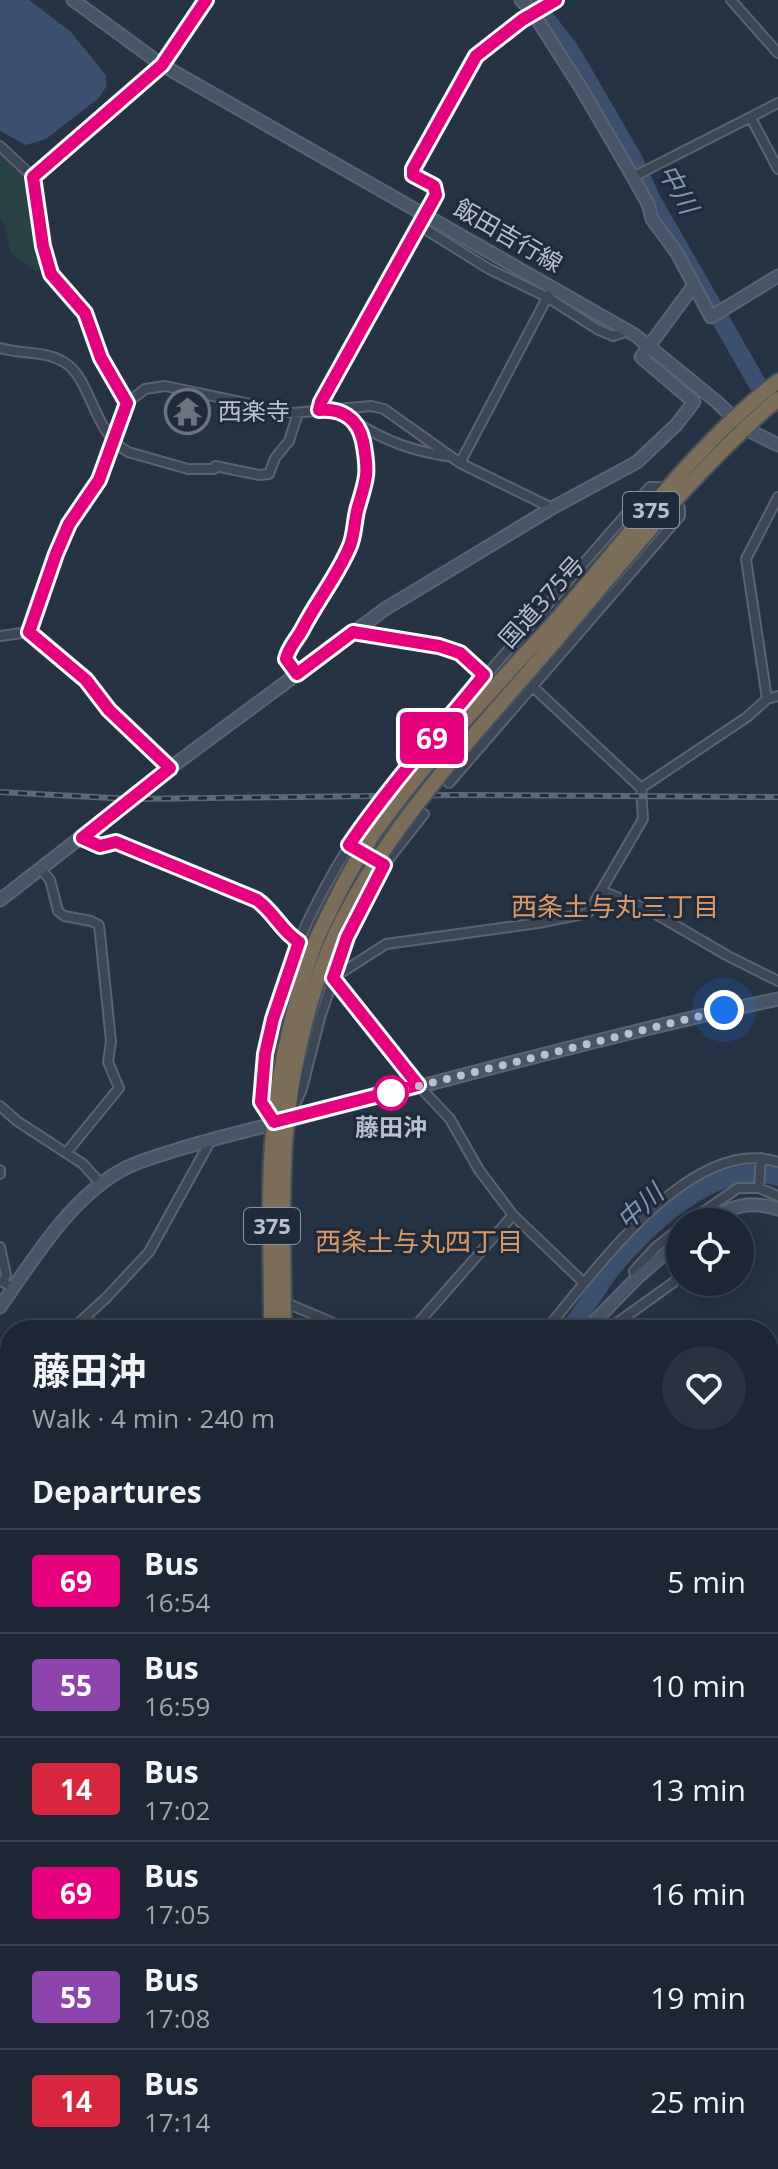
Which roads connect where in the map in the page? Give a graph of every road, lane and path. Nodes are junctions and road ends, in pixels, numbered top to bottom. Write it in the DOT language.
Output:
graph roads {
  1 [pos="73,0"];
  2 [pos="206,0"];
  3 [pos="521,0"];
  4 [pos="731,0"];
  5 [pos="543,7"];
  6 [pos="778,53"];
  7 [pos="162,65"];
  8 [pos="778,103"];
  9 [pos="751,118"];
  10 [pos="0,146"];
  11 [pos="778,169"];
  12 [pos="635,176"];
  13 [pos="33,177"];
  14 [pos="426,214"];
  15 [pos="420,226"];
  16 [pos="778,276"];
  17 [pos="694,285"];
  18 [pos="550,292"];
  19 [pos="649,346"];
  20 [pos="0,348"];
  21 [pos="778,381"];
  22 [pos="768,401"];
  23 [pos="127,403"];
  24 [pos="332,409"];
  25 [pos="319,410"];
  26 [pos="298,413"];
  27 [pos="740,423"];
  28 [pos="357,424"];
  29 [pos="113,440"];
  30 [pos="778,445"];
  31 [pos="451,456"];
  32 [pos="460,463"];
  33 [pos="670,496"];
  34 [pos="778,497"];
  35 [pos="552,508"];
  36 [pos="29,632"];
  37 [pos="353,632"];
  38 [pos="0,636"];
  39 [pos="297,674"];
  40 [pos="484,675"];
  41 [pos="533,687"];
  42 [pos="778,696"];
  43 [pos="767,699"];
  44 [pos="418,756"];
  45 [pos="170,768"];
  46 [pos="641,788"];
  47 [pos="424,814"];
  48 [pos="82,838"];
  49 [pos="349,845"];
  50 [pos="384,865"];
  51 [pos="41,869"];
  52 [pos="602,891"];
  53 [pos="0,900"];
  54 [pos="310,919"];
  55 [pos="347,937"];
  56 [pos="299,942"];
  57 [pos="333,978"];
  58 [pos="778,981"];
  59 [pos="778,999"];
  60 [pos="418,1085"];
  61 [pos="0,1106"];
  62 [pos="281,1120"];
  63 [pos="211,1139"];
  64 [pos="66,1153"];
  65 [pos="761,1160"];
  66 [pos="778,1162"];
  67 [pos="101,1184"];
  68 [pos="760,1186"];
  69 [pos="778,1196"];
  70 [pos="709,1208"];
  71 [pos="732,1208"];
  72 [pos="778,1209"];
  73 [pos="513,1215"];
  74 [pos="666,1240"];
  75 [pos="0,1247"];
  76 [pos="666,1252"];
  77 [pos="636,1279"];
  78 [pos="584,1283"];
  79 [pos="14,1288"];
  80 [pos="666,1288"];
  81 [pos="284,1302"];
  82 [pos="0,1307"];
  83 [pos="555,1318"];
  84 [pos="82,1320"];
  85 [pos="271,1320"];
  86 [pos="284,1320"];
  87 [pos="326,1320"];
  88 [pos="421,1320"];
  89 [pos="558,1320"];
  90 [pos="596,1320"];
  91 [pos="621,1320"];
  1 -- 7 [label="street, 飯田吉行線"];
  2 -- 7 [label="street"];
  3 -- 5 [label="street"];
  4 -- 6 [label="street"];
  5 -- 12 [label="street"];
  5 -- 14 [label="street"];
  7 -- 13 [label="street"];
  7 -- 14 [label="street, 飯田吉行線"];
  8 -- 9 [label="street"];
  9 -- 11 [label="street"];
  9 -- 12 [label="street"];
  10 -- 13 [label="street"];
  12 -- 17 [label="street"];
  13 -- 23 [label="street"];
  14 -- 15 [label="street"];
  14 -- 18 [label="street, 飯田吉行線"];
  15 -- 18 [label="street"];
  15 -- 25 [label="street"];
  16 -- 17 [label="street"];
  17 -- 19 [label="street"];
  18 -- 19 [label="street, 飯田吉行線"];
  18 -- 32 [label="street"];
  19 -- 27 [label="street, 飯田吉行線"];
  19 -- 35 [label="street"];
  20 -- 29 [label="street"];
  21 -- 22 [label="highway, 国道375号 / 375"];
  22 -- 27 [label="highway, 国道375号 / 375"];
  23 -- 26 [label="street"];
  23 -- 29 [label="street"];
  24 -- 25 [label="street"];
  24 -- 28 [label="street"];
  24 -- 31 [label="street"];
  25 -- 26 [label="street"];
  26 -- 29 [label="street"];
  27 -- 30 [label="street, 飯田吉行線"];
  27 -- 33 [label="highway, 国道375号 / 375"];
  28 -- 31 [label="street"];
  28 -- 39 [label="street"];
  29 -- 36 [label="street"];
  31 -- 32 [label="street"];
  32 -- 35 [label="street"];
  33 -- 40 [label="street"];
  33 -- 41 [label="street"];
  33 -- 62 [label="highway, 国道375号 / 375, bridge"];
  34 -- 43 [label="street"];
  35 -- 37 [label="street"];
  36 -- 38 [label="street"];
  36 -- 45 [label="street"];
  37 -- 39 [label="street"];
  37 -- 40 [label="street"];
  39 -- 45 [label="street"];
  40 -- 41 [label="street"];
  40 -- 44 [label="street"];
  41 -- 44 [label="street"];
  41 -- 46 [label="street"];
  42 -- 43 [label="street"];
  43 -- 46 [label="street"];
  44 -- 49 [label="street, bridge"];
  45 -- 48 [label="street"];
  46 -- 52 [label="street"];
  47 -- 50 [label="street"];
  48 -- 51 [label="street"];
  48 -- 56 [label="street"];
  49 -- 50 [label="street"];
  49 -- 54 [label="street"];
  50 -- 55 [label="street"];
  51 -- 53 [label="street"];
  51 -- 64 [label="street"];
  52 -- 57 [label="street"];
  52 -- 58 [label="street"];
  54 -- 55 [label="street"];
  54 -- 56 [label="street"];
  55 -- 57 [label="street"];
  56 -- 62 [label="street"];
  57 -- 60 [label="street"];
  57 -- 62 [label="street"];
  59 -- 60 [label="street"];
  60 -- 62 [label="street"];
  60 -- 73 [label="street"];
  61 -- 64 [label="street"];
  62 -- 63 [label="street"];
  62 -- 81 [label="highway, 国道375号 / 375"];
  62 -- 85 [label="highway, 国道375号 / 375"];
  63 -- 67 [label="street"];
  63 -- 84 [label="street"];
  64 -- 67 [label="street"];
  65 -- 66 [label="street"];
  65 -- 68 [label="street"];
  65 -- 78 [label="street"];
  67 -- 79 [label="street"];
  68 -- 69 [label="street"];
  68 -- 70 [label="street"];
  71 -- 72 [label="street"];
  73 -- 78 [label="street"];
  73 -- 88 [label="street"];
  74 -- 77 [label="street"];
  75 -- 79 [label="street"];
  76 -- 77 [label="street"];
  77 -- 90 [label="street"];
  78 -- 83 [label="street"];
  79 -- 82 [label="street"];
  80 -- 91 [label="street"];
  81 -- 86 [label="highway, 国道375号 / 375"];
  81 -- 87 [label="street"];
  83 -- 89 [label="street"];
}
